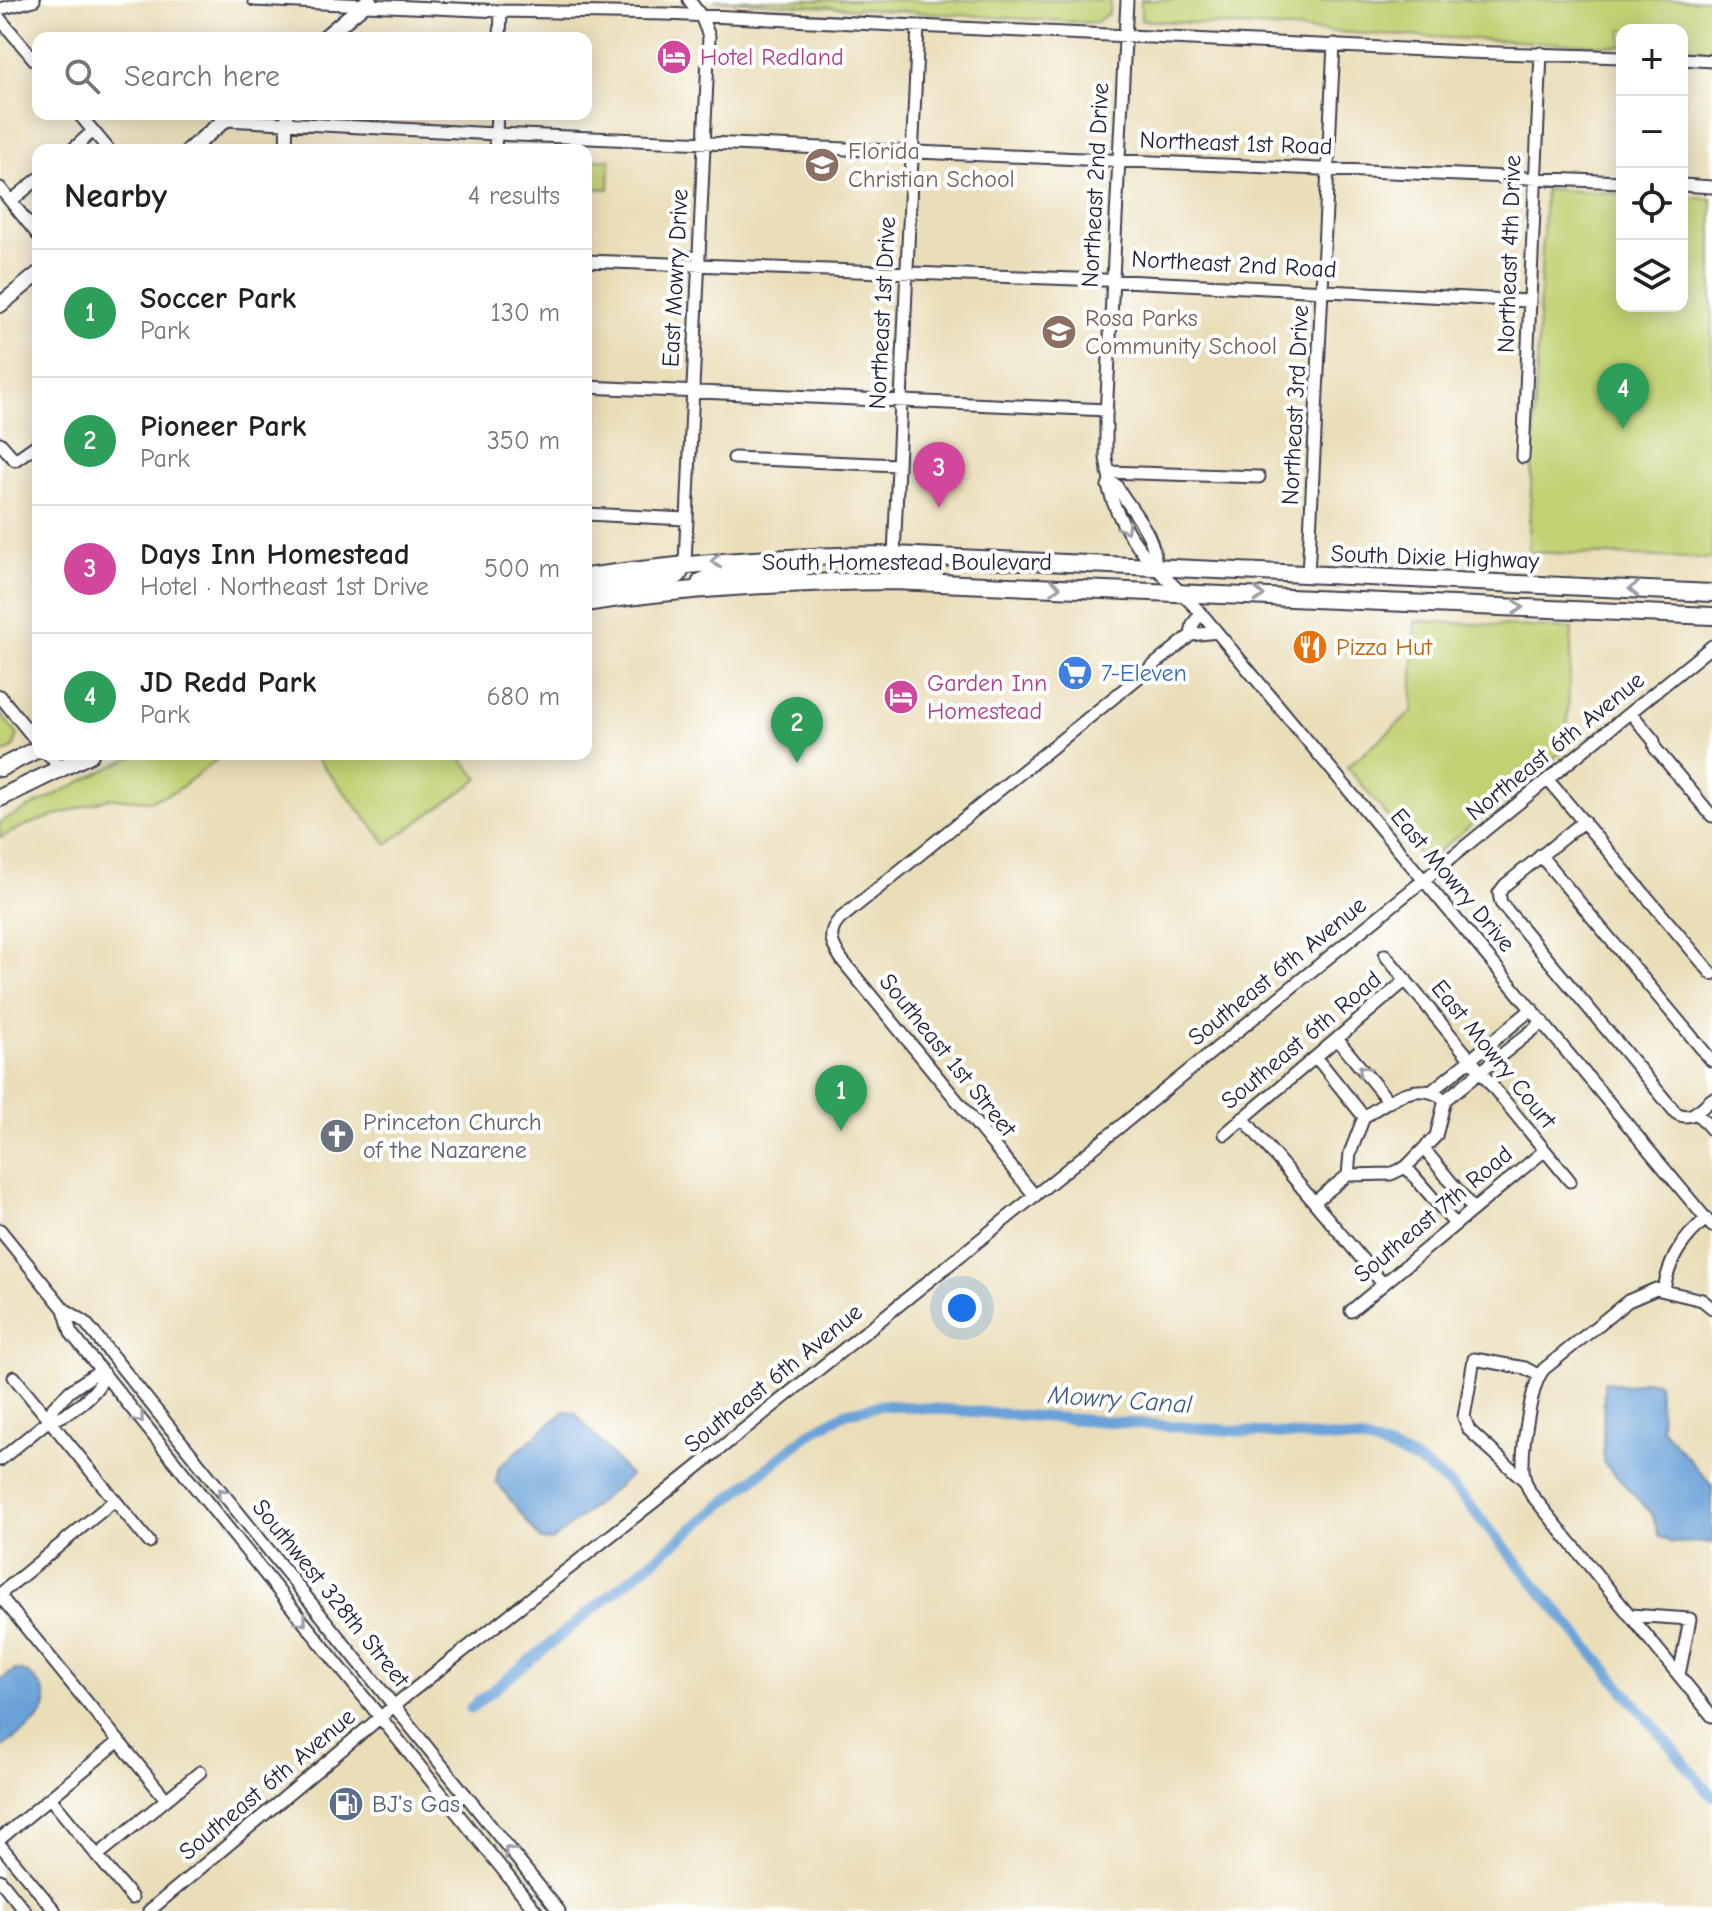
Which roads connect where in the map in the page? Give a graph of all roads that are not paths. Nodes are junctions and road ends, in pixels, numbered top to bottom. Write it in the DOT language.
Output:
graph roads {
  1 [pos="34,0"];
  2 [pos="254,0"];
  3 [pos="689,0"];
  4 [pos="1127,0"];
  5 [pos="366,2"];
  6 [pos="430,4"];
  7 [pos="0,9"];
  8 [pos="501,11"];
  9 [pos="701,16"];
  10 [pos="0,19"];
  11 [pos="918,26"];
  12 [pos="331,32"];
  13 [pos="500,32"];
  14 [pos="1124,34"];
  15 [pos="1334,44"];
  16 [pos="1541,53"];
  17 [pos="32,57"];
  18 [pos="1616,57"];
  19 [pos="1688,59"];
  20 [pos="1712,61"];
  21 [pos="84,120"];
  22 [pos="224,120"];
  23 [pos="287,120"];
  24 [pos="301,120"];
  25 [pos="497,120"];
  26 [pos="93,131"];
  27 [pos="496,134"];
  28 [pos="704,142"];
  29 [pos="79,144"];
  30 [pos="104,144"];
  31 [pos="196,144"];
  32 [pos="286,144"];
  33 [pos="495,144"];
  34 [pos="912,152"];
  35 [pos="1118,160"];
  36 [pos="1327,169"];
  37 [pos="1535,178"];
  38 [pos="1616,182"];
  39 [pos="32,184"];
  40 [pos="1688,185"];
  41 [pos="1712,187"];
  42 [pos="0,188"];
  43 [pos="11,201"];
  44 [pos="32,227"];
  45 [pos="592,261"];
  46 [pos="698,265"];
  47 [pos="906,272"];
  48 [pos="32,279"];
  49 [pos="1113,281"];
  50 [pos="1322,290"];
  51 [pos="1529,301"];
  52 [pos="0,305"];
  53 [pos="592,387"];
  54 [pos="691,391"];
  55 [pos="900,400"];
  56 [pos="1107,410"];
  57 [pos="0,443"];
  58 [pos="32,448"];
  59 [pos="1523,457"];
  60 [pos="734,458"];
  61 [pos="898,465"];
  62 [pos="1109,477"];
  63 [pos="1259,477"];
  64 [pos="592,514"];
  65 [pos="686,519"];
  66 [pos="894,555"];
  67 [pos="820,556"];
  68 [pos="685,563"];
  69 [pos="1155,568"];
  70 [pos="592,576"];
  71 [pos="1308,576"];
  72 [pos="697,589"];
  73 [pos="592,592"];
  74 [pos="1181,592"];
  75 [pos="1712,593"];
  76 [pos="592,602"];
  77 [pos="1201,613"];
  78 [pos="1712,616"];
  79 [pos="1217,632"];
  80 [pos="1191,635"];
  81 [pos="1712,646"];
  82 [pos="0,696"];
  83 [pos="1628,716"];
  84 [pos="32,736"];
  85 [pos="32,752"];
  86 [pos="53,760"];
  87 [pos="77,760"];
  88 [pos="0,768"];
  89 [pos="60,768"];
  90 [pos="1548,780"];
  91 [pos="0,798"];
  92 [pos="1712,816"];
  93 [pos="1584,821"];
  94 [pos="1540,855"];
  95 [pos="1425,880"];
  96 [pos="1385,955"];
  97 [pos="1712,974"];
  98 [pos="1406,980"];
  99 [pos="1532,1009"];
  100 [pos="1543,1022"];
  101 [pos="1337,1039"];
  102 [pos="1316,1057"];
  103 [pos="1471,1061"];
  104 [pos="1712,1061"];
  105 [pos="1480,1073"];
  106 [pos="1433,1090"];
  107 [pos="1712,1099"];
  108 [pos="1445,1100"];
  109 [pos="1389,1102"];
  110 [pos="1696,1112"];
  111 [pos="1364,1117"];
  112 [pos="1243,1118"];
  113 [pos="1712,1130"];
  114 [pos="1225,1134"];
  115 [pos="1424,1149"];
  116 [pos="1544,1151"];
  117 [pos="1406,1167"];
  118 [pos="1348,1175"];
  119 [pos="1570,1181"];
  120 [pos="1035,1196"];
  121 [pos="1314,1202"];
  122 [pos="1473,1209"];
  123 [pos="1709,1222"];
  124 [pos="1455,1224"];
  125 [pos="0,1230"];
  126 [pos="1383,1284"];
  127 [pos="1664,1290"];
  128 [pos="1712,1308"];
  129 [pos="64,1309"];
  130 [pos="1351,1311"];
  131 [pos="104,1374"];
  132 [pos="1538,1375"];
  133 [pos="14,1377"];
  134 [pos="63,1399"];
  135 [pos="71,1410"];
  136 [pos="49,1420"];
  137 [pos="0,1460"];
  138 [pos="1524,1480"];
  139 [pos="115,1500"];
  140 [pos="149,1542"];
  141 [pos="0,1595"];
  142 [pos="1630,1615"];
  143 [pos="1679,1675"];
  144 [pos="393,1707"];
  145 [pos="1710,1712"];
  146 [pos="380,1718"];
  147 [pos="119,1741"];
  148 [pos="200,1772"];
  149 [pos="50,1798"];
  150 [pos="166,1799"];
  151 [pos="0,1842"];
  152 [pos="97,1856"];
  153 [pos="17,1865"];
  154 [pos="0,1879"];
  155 [pos="132,1898"];
  156 [pos="25,1911"];
  157 [pos="55,1911"];
  158 [pos="149,1911"];
  159 [pos="536,1911"];
  160 [pos="559,1911"];
  1 -- 7 [label="street"];
  2 -- 5 [label="street"];
  3 -- 9 [label="street, East Mowry Drive"];
  4 -- 14 [label="street, Northeast 2nd Drive"];
  5 -- 6 [label="street"];
  5 -- 12 [label="main road"];
  6 -- 8 [label="street"];
  8 -- 9 [label="street"];
  8 -- 13 [label="street"];
  9 -- 11 [label="street"];
  9 -- 28 [label="street, East Mowry Drive"];
  10 -- 17 [label="street"];
  11 -- 14 [label="street"];
  11 -- 34 [label="street, Northeast 1st Drive"];
  14 -- 15 [label="street"];
  14 -- 35 [label="street, Northeast 2nd Drive"];
  15 -- 16 [label="street"];
  15 -- 36 [label="street, Northeast 3rd Drive"];
  16 -- 18 [label="street"];
  16 -- 37 [label="street, Northeast 4th Drive"];
  19 -- 20 [label="street"];
  21 -- 26 [label="street"];
  22 -- 31 [label="main road"];
  23 -- 32 [label="street"];
  24 -- 27 [label="street, Northeast 1st Road"];
  25 -- 27 [label="street"];
  26 -- 29 [label="street"];
  26 -- 30 [label="street"];
  27 -- 28 [label="street, Northeast 1st Road"];
  27 -- 33 [label="street"];
  28 -- 34 [label="street, Northeast 1st Road"];
  28 -- 46 [label="street, East Mowry Drive"];
  34 -- 35 [label="street, Northeast 1st Road"];
  34 -- 47 [label="street, Northeast 1st Drive"];
  35 -- 36 [label="street, Northeast 1st Road"];
  35 -- 49 [label="street, Northeast 2nd Drive"];
  36 -- 37 [label="street, Northeast 1st Road"];
  36 -- 50 [label="street, Northeast 3rd Drive"];
  37 -- 38 [label="street, Northeast 1st Road"];
  37 -- 51 [label="street, Northeast 4th Drive"];
  39 -- 43 [label="street"];
  40 -- 41 [label="street"];
  42 -- 43 [label="street"];
  43 -- 44 [label="street"];
  45 -- 46 [label="street, Northeast 2nd Road"];
  46 -- 47 [label="street, Northeast 2nd Road"];
  46 -- 54 [label="street, East Mowry Drive"];
  47 -- 49 [label="street, Northeast 2nd Road"];
  47 -- 55 [label="street, Northeast 1st Drive"];
  48 -- 52 [label="main road"];
  49 -- 50 [label="street, Northeast 2nd Road"];
  49 -- 56 [label="street, Northeast 2nd Drive"];
  50 -- 51 [label="street, Northeast 2nd Road"];
  50 -- 71 [label="street, Northeast 3rd Drive"];
  51 -- 59 [label="street, Northeast 4th Drive"];
  53 -- 54 [label="street"];
  54 -- 55 [label="street"];
  54 -- 65 [label="street, East Mowry Drive"];
  55 -- 56 [label="street"];
  55 -- 61 [label="street, Northeast 1st Drive"];
  56 -- 62 [label="street, Northeast 2nd Drive"];
  57 -- 58 [label="street"];
  60 -- 61 [label="street"];
  61 -- 66 [label="street, Northeast 1st Drive"];
  62 -- 63 [label="street"];
  62 -- 69 [label="street"];
  64 -- 65 [label="street"];
  65 -- 68 [label="street, East Mowry Drive"];
  66 -- 67 [label="highway, South Homestead Boulevard"];
  66 -- 69 [label="highway, South Homestead Boulevard"];
  67 -- 68 [label="highway, South Homestead Boulevard, one-way"];
  67 -- 72 [label="highway"];
  68 -- 70 [label="highway, South Homestead Boulevard"];
  68 -- 73 [label="highway"];
  69 -- 71 [label="highway, South Dixie Highway"];
  69 -- 74 [label="street, East Mowry Drive"];
  75 -- 71 [label="highway, South Dixie Highway, one-way"];
  72 -- 74 [label="highway, South Homestead Boulevard, one-way"];
  72 -- 76 [label="highway, South Homestead Boulevard"];
  74 -- 77 [label="street, East Mowry Drive"];
  74 -- 78 [label="highway, South Dixie Highway, one-way"];
  77 -- 79 [label="street, East Mowry Drive"];
  77 -- 80 [label="street"];
  79 -- 80 [label="street"];
  79 -- 95 [label="street, East Mowry Drive"];
  80 -- 120 [label="street, Southeast 1st Street"];
  81 -- 83 [label="street, Northeast 6th Avenue"];
  82 -- 84 [label="street"];
  83 -- 90 [label="street, Northeast 6th Avenue"];
  83 -- 92 [label="street"];
  85 -- 88 [label="highway"];
  86 -- 89 [label="street"];
  87 -- 89 [label="highway"];
  89 -- 91 [label="highway"];
  90 -- 93 [label="street"];
  90 -- 95 [label="street, Northeast 6th Avenue"];
  93 -- 94 [label="street"];
  93 -- 97 [label="street"];
  94 -- 104 [label="street"];
  94 -- 110 [label="street"];
  95 -- 99 [label="street, East Mowry Drive"];
  95 -- 120 [label="street, Southeast 6th Avenue"];
  96 -- 98 [label="street, East Mowry Court"];
  98 -- 101 [label="street, Southeast 6th Road"];
  98 -- 103 [label="street, East Mowry Court"];
  99 -- 100 [label="street, East Mowry Drive"];
  99 -- 103 [label="street"];
  100 -- 105 [label="street"];
  100 -- 123 [label="street, East Mowry Drive"];
  101 -- 102 [label="street, Southeast 6th Road"];
  109 -- 101 [label="street, one-way"];
  102 -- 111 [label="street"];
  102 -- 112 [label="street, Southeast 6th Road"];
  103 -- 105 [label="street, East Mowry Court"];
  103 -- 106 [label="street"];
  105 -- 108 [label="street"];
  105 -- 116 [label="street, East Mowry Court"];
  106 -- 108 [label="street"];
  106 -- 109 [label="street"];
  107 -- 110 [label="street"];
  108 -- 115 [label="street"];
  109 -- 111 [label="street"];
  110 -- 113 [label="street"];
  111 -- 118 [label="street"];
  112 -- 114 [label="street, Southeast 6th Road"];
  112 -- 121 [label="street"];
  115 -- 117 [label="street"];
  115 -- 122 [label="street"];
  116 -- 119 [label="street, East Mowry Court"];
  116 -- 122 [label="street, Southeast 7th Road"];
  117 -- 118 [label="street"];
  117 -- 124 [label="street"];
  118 -- 121 [label="street"];
  120 -- 144 [label="street, Southeast 6th Avenue"];
  121 -- 126 [label="street"];
  122 -- 124 [label="street, Southeast 7th Road"];
  123 -- 127 [label="street"];
  124 -- 126 [label="street, Southeast 7th Road"];
  125 -- 129 [label="street, Southwest 328th Street"];
  126 -- 130 [label="street, Southeast 7th Road"];
  127 -- 128 [label="street"];
  127 -- 132 [label="street"];
  129 -- 131 [label="street, Southwest 328th Street"];
  144 -- 129 [label="street, Southwest 328th Street, one-way"];
  131 -- 134 [label="street"];
  131 -- 135 [label="street"];
  131 -- 146 [label="street, Southwest 328th Street, one-way"];
  132 -- 138 [label="street"];
  132 -- 138 [label="street"];
  133 -- 136 [label="street"];
  134 -- 135 [label="street"];
  134 -- 136 [label="street"];
  135 -- 136 [label="street"];
  136 -- 137 [label="street"];
  136 -- 139 [label="street"];
  138 -- 142 [label="street"];
  139 -- 140 [label="street"];
  139 -- 141 [label="street"];
  141 -- 147 [label="street"];
  142 -- 143 [label="street"];
  142 -- 143 [label="street"];
  143 -- 145 [label="street"];
  144 -- 146 [label="street, Southeast 6th Avenue"];
  160 -- 144 [label="street, Southwest 328th Street, one-way"];
  146 -- 158 [label="street, Southeast 6th Avenue"];
  146 -- 159 [label="street, Southwest 328th Street"];
  147 -- 149 [label="street"];
  147 -- 150 [label="street"];
  148 -- 150 [label="street"];
  149 -- 151 [label="street"];
  149 -- 152 [label="street"];
  150 -- 152 [label="street"];
  151 -- 153 [label="street"];
  152 -- 155 [label="street"];
  153 -- 154 [label="street"];
  153 -- 157 [label="street"];
  154 -- 156 [label="street"];
}
